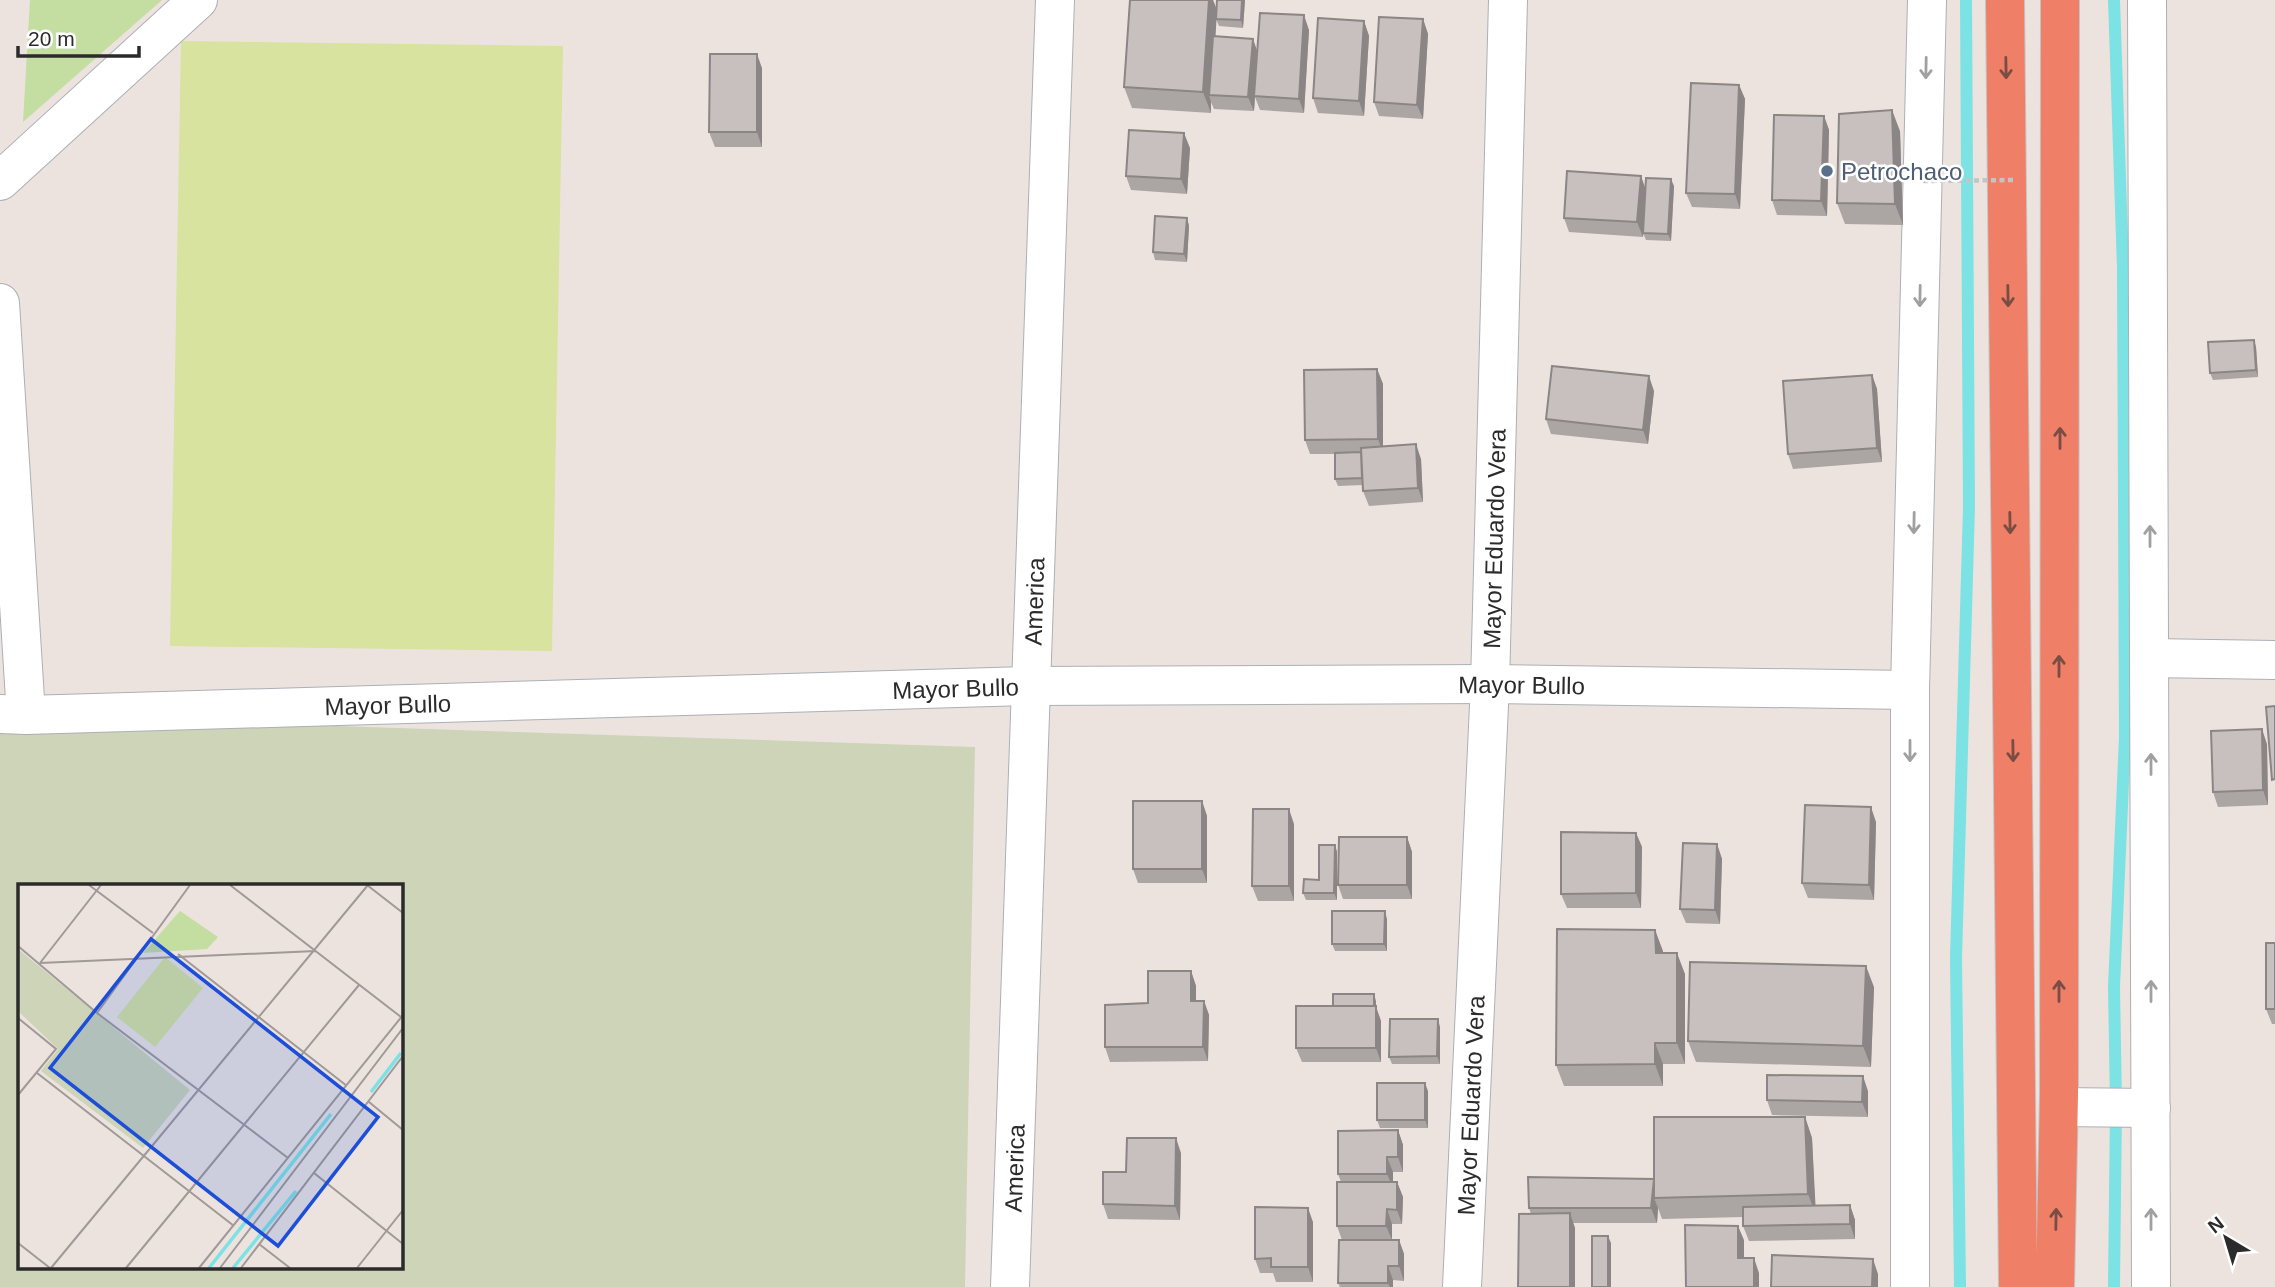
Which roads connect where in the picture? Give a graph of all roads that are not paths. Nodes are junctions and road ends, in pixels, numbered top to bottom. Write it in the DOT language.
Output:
graph roads {
  1 [pos="198,0"];
  2 [pos="1055,0"];
  3 [pos="1508,0"];
  4 [pos="1927,0"];
  5 [pos="2005,0"];
  6 [pos="2060,0"];
  7 [pos="2147,0"];
  8 [pos="0,181"];
  9 [pos="0,303"];
  10 [pos="2150,658"];
  11 [pos="2275,660"];
  12 [pos="1490,684"];
  13 [pos="1029,686"];
  14 [pos="1910,690"];
  15 [pos="13,715"];
  16 [pos="2059,1107"];
  17 [pos="2128,1108"];
  18 [pos="1010,1287"];
  19 [pos="1462,1287"];
  20 [pos="1910,1287"];
  21 [pos="2018,1287"];
  22 [pos="2055,1287"];
  23 [pos="2151,1287"];
  1 -- 8 [label="street"];
  2 -- 13 [label="street, America"];
  3 -- 12 [label="street, Mayor Eduardo Vera"];
  4 -- 14 [label="street, one-way"];
  5 -- 21 [label="highway, one-way"];
  16 -- 6 [label="highway, one-way"];
  10 -- 7 [label="street, one-way"];
  9 -- 15 [label="street"];
  10 -- 11 [label="street"];
  17 -- 10 [label="street, one-way"];
  12 -- 13 [label="street, Mayor Bullo"];
  12 -- 14 [label="street, Mayor Bullo"];
  12 -- 19 [label="street, Mayor Eduardo Vera"];
  13 -- 15 [label="street, Mayor Bullo"];
  13 -- 18 [label="street, America"];
  14 -- 20 [label="street, one-way"];
  16 -- 17 [label="street"];
  22 -- 16 [label="highway, one-way"];
  23 -- 17 [label="street, one-way"];
}
